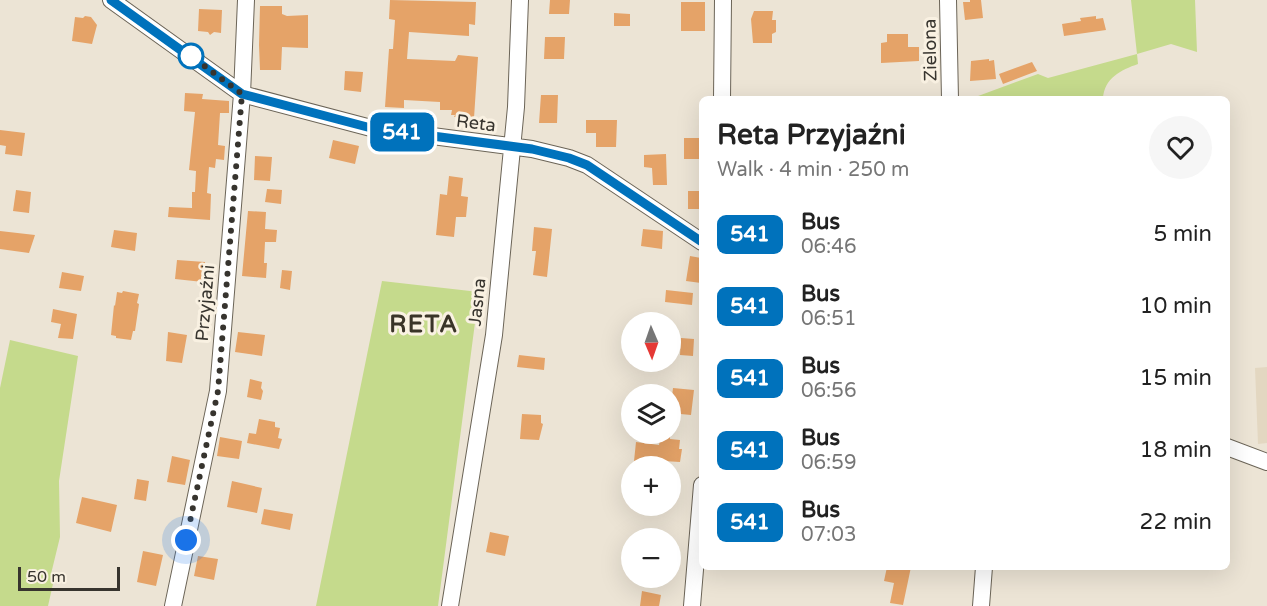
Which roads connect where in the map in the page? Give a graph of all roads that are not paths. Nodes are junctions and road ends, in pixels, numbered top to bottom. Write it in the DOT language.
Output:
graph roads {
  1 [pos="111,0"];
  2 [pos="246,0"];
  3 [pos="520,0"];
  4 [pos="723,0"];
  5 [pos="948,0"];
  6 [pos="242,94"];
  7 [pos="722,96"];
  8 [pos="950,96"];
  9 [pos="512,146"];
  10 [pos="699,240"];
  11 [pos="1230,448"];
  12 [pos="1267,462"];
  13 [pos="699,521"];
  14 [pos="984,570"];
  15 [pos="173,606"];
  16 [pos="450,606"];
  17 [pos="692,606"];
  18 [pos="981,606"];
  1 -- 6 [label="street, Reta"];
  2 -- 6 [label="street, Przyjaźni"];
  3 -- 9 [label="street, Jasna"];
  4 -- 7 [label="street"];
  5 -- 8 [label="street, Zielona"];
  6 -- 9 [label="street, Reta"];
  6 -- 15 [label="street, Przyjaźni"];
  9 -- 10 [label="street, Reta"];
  9 -- 16 [label="street, Jasna"];
  11 -- 12 [label="street"];
  13 -- 17 [label="street"];
  14 -- 18 [label="street"];
}
